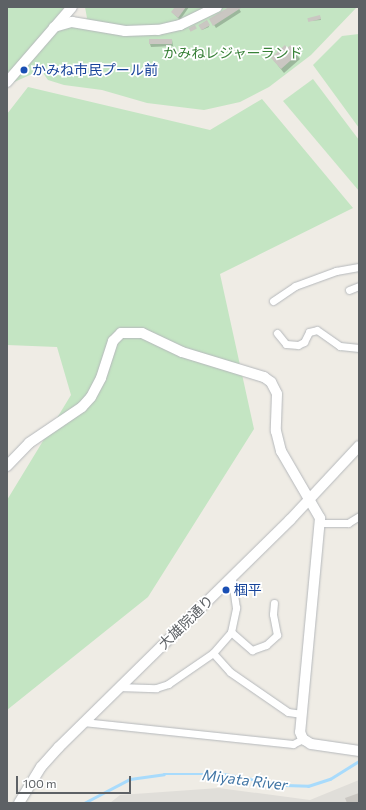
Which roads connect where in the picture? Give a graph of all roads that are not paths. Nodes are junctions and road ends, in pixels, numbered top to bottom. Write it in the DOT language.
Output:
graph roads {
  1 [pos="72,7"];
  2 [pos="76,7"];
  3 [pos="217,7"];
  4 [pos="83,24"];
  5 [pos="54,27"];
  6 [pos="7,82"];
  7 [pos="359,267"];
  8 [pos="359,286"];
  9 [pos="349,290"];
  10 [pos="273,301"];
  11 [pos="277,333"];
  12 [pos="359,348"];
  13 [pos="359,446"];
  14 [pos="7,466"];
  15 [pos="309,498"];
  16 [pos="359,516"];
  17 [pos="320,523"];
  18 [pos="232,578"];
  19 [pos="274,603"];
  20 [pos="231,632"];
  21 [pos="213,652"];
  22 [pos="118,687"];
  23 [pos="302,714"];
  24 [pos="83,722"];
  25 [pos="303,739"];
  26 [pos="359,751"];
  27 [pos="19,803"];
  1 -- 5 [label="street"];
  2 -- 4 [label="street"];
  3 -- 4 [label="street"];
  4 -- 5 [label="street"];
  5 -- 6 [label="street"];
  7 -- 10 [label="street"];
  8 -- 9 [label="street"];
  11 -- 12 [label="street"];
  13 -- 15 [label="street, 大雄院通り"];
  14 -- 15 [label="street"];
  15 -- 17 [label="street"];
  15 -- 18 [label="street, 大雄院通り"];
  16 -- 17 [label="street"];
  17 -- 23 [label="street"];
  18 -- 20 [label="street"];
  18 -- 22 [label="street, 大雄院通り"];
  19 -- 20 [label="street"];
  20 -- 21 [label="street"];
  21 -- 22 [label="street"];
  21 -- 23 [label="street"];
  22 -- 24 [label="street, 大雄院通り"];
  23 -- 25 [label="street"];
  24 -- 25 [label="street"];
  24 -- 27 [label="street, 大雄院通り"];
  25 -- 26 [label="street"];
}
